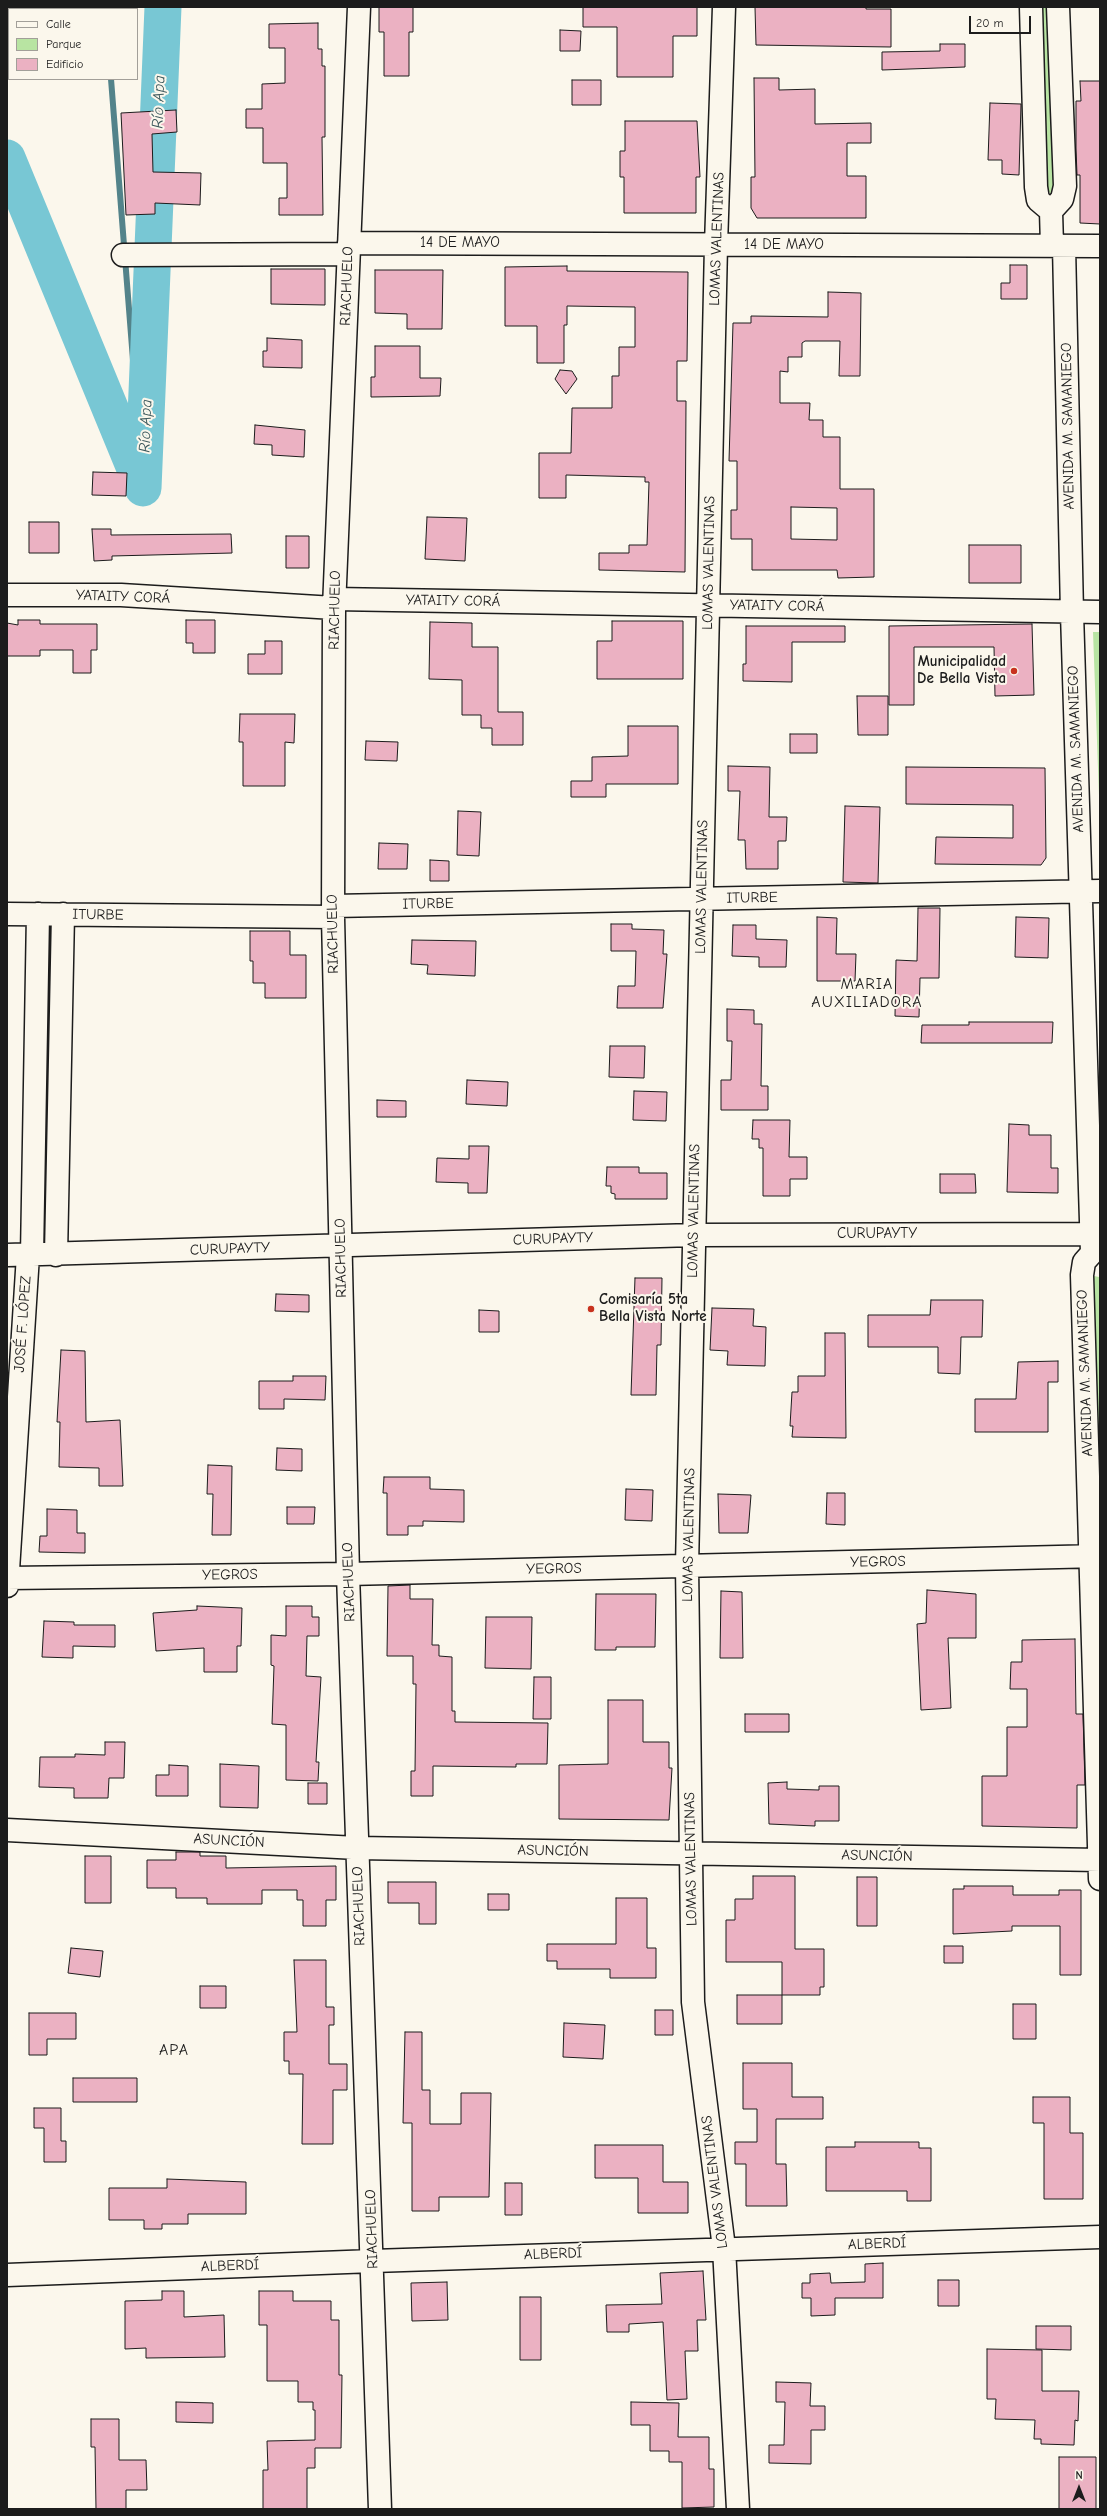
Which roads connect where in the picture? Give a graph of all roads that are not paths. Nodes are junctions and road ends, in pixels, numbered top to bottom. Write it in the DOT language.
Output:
graph roads {
  1 [pos="359,7"];
  2 [pos="724,7"];
  3 [pos="1031,7"];
  4 [pos="1058,7"];
  5 [pos="1052,211"];
  6 [pos="716,244"];
  7 [pos="1058,246"];
  8 [pos="1100,246"];
  9 [pos="348,248"];
  10 [pos="123,255"];
  11 [pos="7,595"];
  12 [pos="334,604"];
  13 [pos="708,604"];
  14 [pos="1100,612"];
  15 [pos="1072,613"];
  16 [pos="1090,892"];
  17 [pos="701,899"];
  18 [pos="332,912"];
  19 [pos="7,914"];
  20 [pos="38,914"];
  21 [pos="63,914"];
  22 [pos="694,1235"];
  23 [pos="340,1245"];
  24 [pos="1095,1245"];
  25 [pos="22,1255"];
  26 [pos="56,1255"];
  27 [pos="1095,1556"];
  28 [pos="687,1566"];
  29 [pos="348,1574"];
  30 [pos="7,1578"];
  31 [pos="7,1586"];
  32 [pos="7,1830"];
  33 [pos="357,1848"];
  34 [pos="691,1852"];
  35 [pos="1100,1867"];
  36 [pos="1100,2237"];
  37 [pos="724,2248"];
  38 [pos="373,2261"];
  39 [pos="7,2276"];
  40 [pos="380,2509"];
  41 [pos="738,2509"];
  1 -- 9 [label="street, RIACHUELO"];
  2 -- 6 [label="street, LOMAS VALENTINAS"];
  3 -- 5 [label="street"];
  4 -- 5 [label="street"];
  5 -- 7 [label="street, AVENIDA M. SAMANIEGO"];
  6 -- 7 [label="street, 14 DE MAYO"];
  6 -- 9 [label="street, 14 DE MAYO"];
  6 -- 13 [label="street, LOMAS VALENTINAS"];
  7 -- 8 [label="street, 14 DE MAYO"];
  7 -- 15 [label="street, AVENIDA M. SAMANIEGO"];
  9 -- 10 [label="street, 14 DE MAYO"];
  9 -- 12 [label="street, RIACHUELO"];
  11 -- 12 [label="street, YATAITY CORÁ"];
  12 -- 13 [label="street, YATAITY CORÁ"];
  12 -- 18 [label="street, RIACHUELO"];
  13 -- 15 [label="street, YATAITY CORÁ"];
  13 -- 17 [label="street, LOMAS VALENTINAS"];
  14 -- 15 [label="street, YATAITY CORÁ"];
  15 -- 16 [label="street, AVENIDA M. SAMANIEGO"];
  16 -- 17 [label="street, ITURBE"];
  16 -- 24 [label="street, AVENIDA M. SAMANIEGO"];
  17 -- 18 [label="street, ITURBE"];
  17 -- 22 [label="street, LOMAS VALENTINAS"];
  18 -- 21 [label="street, ITURBE"];
  18 -- 23 [label="street, RIACHUELO"];
  19 -- 20 [label="street, ITURBE"];
  20 -- 21 [label="street, ITURBE"];
  20 -- 25 [label="street, JOSÉ F. LÓPEZ"];
  21 -- 26 [label="street"];
  22 -- 23 [label="street, CURUPAYTY"];
  22 -- 24 [label="street, CURUPAYTY"];
  22 -- 28 [label="street, LOMAS VALENTINAS"];
  23 -- 26 [label="street, CURUPAYTY"];
  23 -- 29 [label="street, RIACHUELO"];
  24 -- 27 [label="street, AVENIDA M. SAMANIEGO"];
  25 -- 26 [label="street, CURUPAYTY"];
  25 -- 30 [label="street, JOSÉ F. LÓPEZ"];
  27 -- 28 [label="street, YEGROS"];
  27 -- 35 [label="street, AVENIDA M. SAMANIEGO"];
  28 -- 29 [label="street, YEGROS"];
  28 -- 34 [label="street, LOMAS VALENTINAS"];
  29 -- 30 [label="street, YEGROS"];
  29 -- 33 [label="street, RIACHUELO"];
  30 -- 31 [label="street, JOSÉ F. LÓPEZ"];
  32 -- 33 [label="street, ASUNCIÓN"];
  33 -- 34 [label="street, ASUNCIÓN"];
  33 -- 38 [label="street, RIACHUELO"];
  34 -- 35 [label="street, ASUNCIÓN"];
  34 -- 37 [label="street, LOMAS VALENTINAS"];
  36 -- 37 [label="street, ALBERDÍ"];
  37 -- 38 [label="street, ALBERDÍ"];
  37 -- 41 [label="street, LOMAS VALENTINAS"];
  38 -- 39 [label="street, ALBERDÍ"];
  38 -- 40 [label="street, RIACHUELO"];
}
